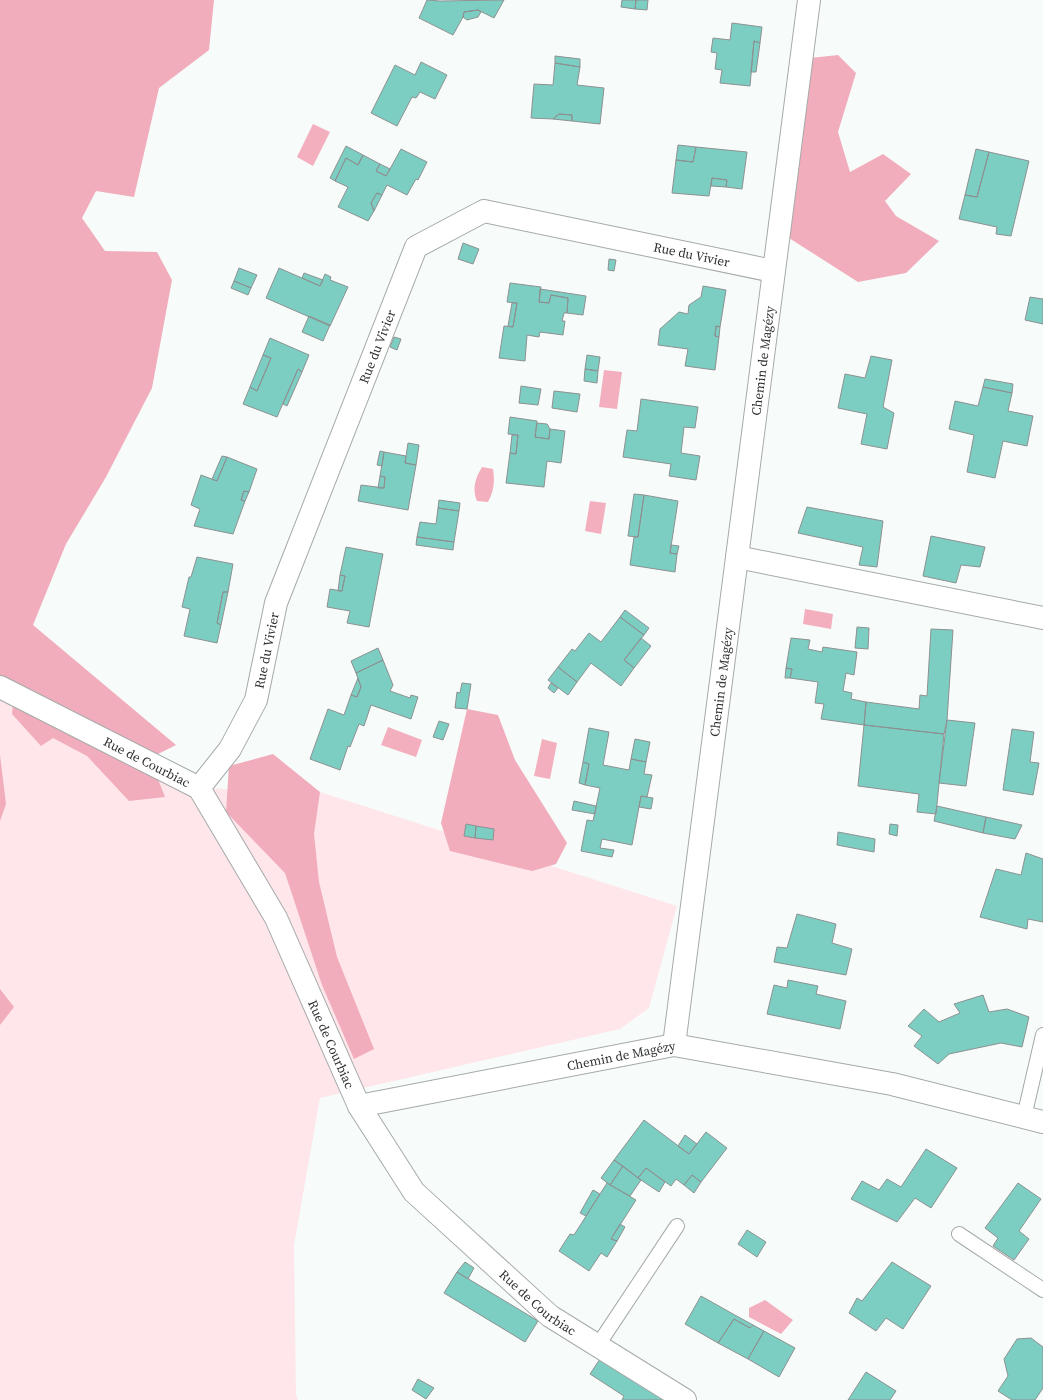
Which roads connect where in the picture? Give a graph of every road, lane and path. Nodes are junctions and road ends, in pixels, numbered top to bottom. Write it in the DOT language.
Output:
graph roads {
  1 [pos="809,0"];
  2 [pos="774,271"];
  3 [pos="737,557"];
  4 [pos="1043,618"];
  5 [pos="0,687"];
  6 [pos="199,788"];
  7 [pos="1043,1035"];
  8 [pos="674,1045"];
  9 [pos="359,1106"];
  10 [pos="1033,1119"];
  11 [pos="677,1226"];
  12 [pos="959,1234"];
  13 [pos="1043,1290"];
  14 [pos="598,1345"];
  15 [pos="685,1400"];
  1 -- 2 [label="street, Chemin de Magézy"];
  2 -- 3 [label="street, Chemin de Magézy"];
  2 -- 6 [label="street, Rue du Vivier"];
  3 -- 4 [label="street"];
  3 -- 8 [label="street, Chemin de Magézy"];
  5 -- 6 [label="street, Rue de Courbiac"];
  6 -- 9 [label="street, Rue de Courbiac"];
  7 -- 10 [label="lane"];
  8 -- 9 [label="street, Chemin de Magézy"];
  8 -- 10 [label="street"];
  9 -- 14 [label="street, Rue de Courbiac"];
  11 -- 14 [label="lane"];
  12 -- 13 [label="lane"];
  14 -- 15 [label="street, Rue de Courbiac"];
}
